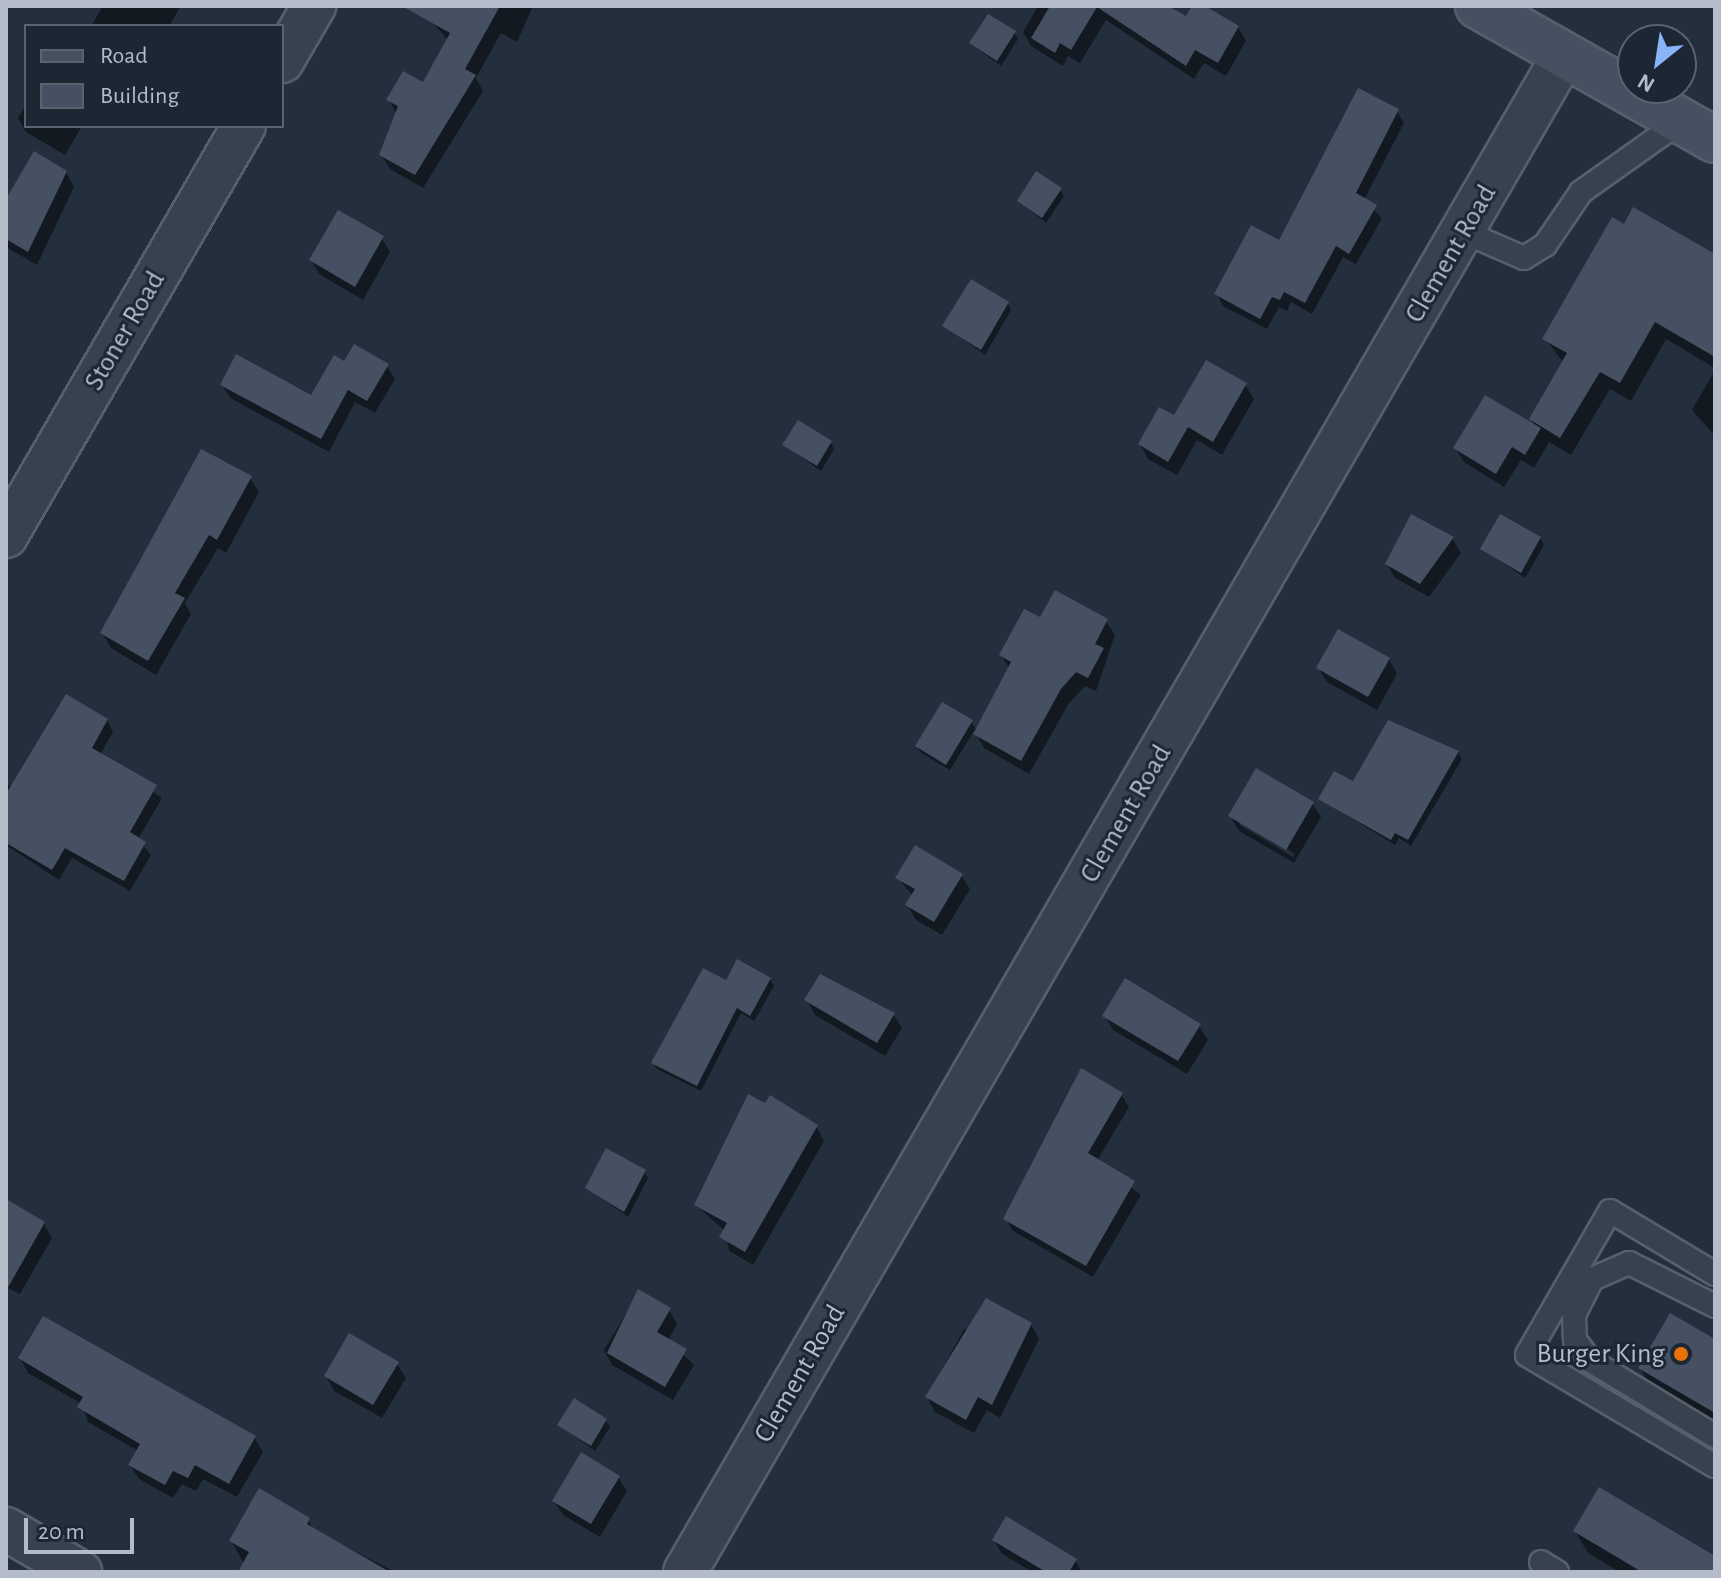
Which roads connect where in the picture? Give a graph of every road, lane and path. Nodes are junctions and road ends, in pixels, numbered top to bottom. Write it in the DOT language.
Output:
graph roads {
  1 [pos="314,6"];
  2 [pos="1478,6"];
  3 [pos="1564,55"];
  4 [pos="284,58"];
  5 [pos="243,128"];
  6 [pos="1698,131"];
  7 [pos="1464,232"];
  8 [pos="6,536"];
  9 [pos="1715,1274"];
  10 [pos="1715,1306"];
  11 [pos="1715,1436"];
  12 [pos="1715,1466"];
  13 [pos="6,1529"];
  14 [pos="80,1572"];
  15 [pos="685,1572"];
  1 -- 4 [label="street"];
  2 -- 3 [label="street"];
  3 -- 6 [label="street"];
  3 -- 7 [label="street, Clement Road"];
  5 -- 8 [label="street, Stoner Road"];
  6 -- 7 [label="lane"];
  7 -- 15 [label="street, Clement Road"];
  9 -- 12 [label="lane"];
  10 -- 11 [label="lane"];
  13 -- 14 [label="street"];
}
